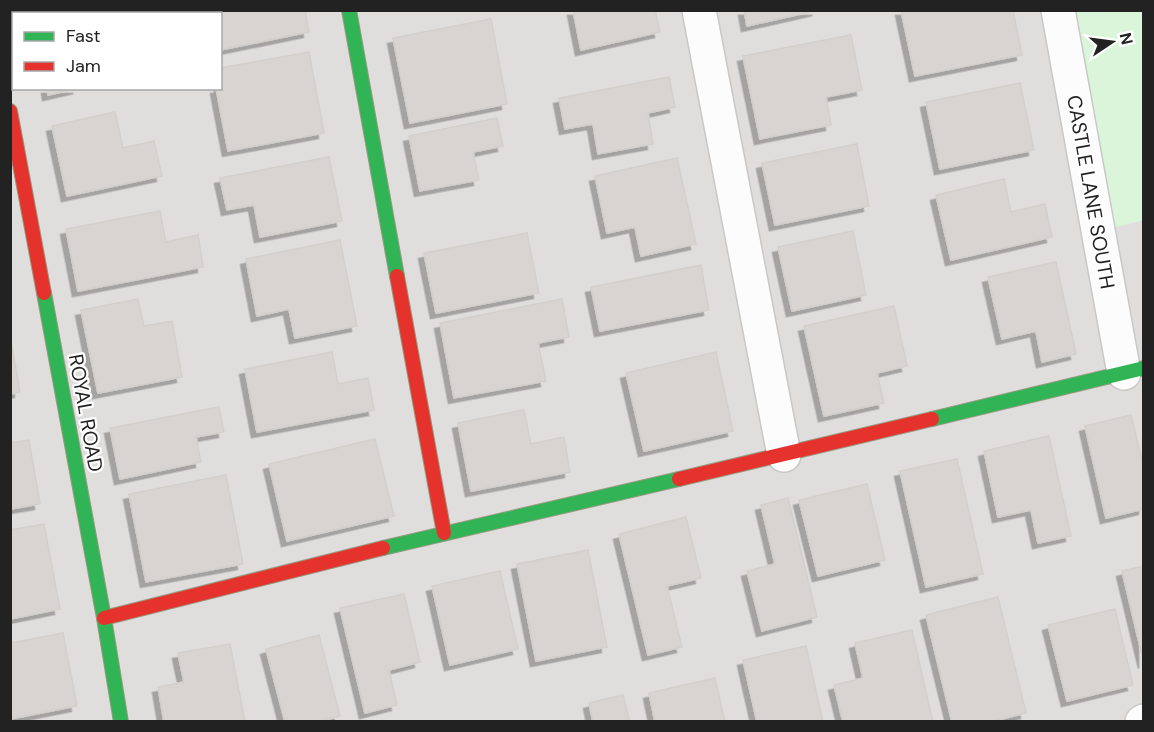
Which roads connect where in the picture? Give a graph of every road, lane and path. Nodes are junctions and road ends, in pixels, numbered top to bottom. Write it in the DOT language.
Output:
graph roads {
  1 [pos="349,10"];
  2 [pos="699,10"];
  3 [pos="1058,10"];
  4 [pos="10,111"];
  5 [pos="1134,371"];
  6 [pos="784,455"];
  7 [pos="444,532"];
  8 [pos="104,618"];
  9 [pos="121,722"];
  1 -- 7 [label="street"];
  2 -- 6 [label="street"];
  3 -- 5 [label="street, CASTLE LANE SOUTH"];
  4 -- 8 [label="street, ROYAL ROAD"];
  5 -- 6 [label="street"];
  6 -- 7 [label="street"];
  7 -- 8 [label="street"];
  8 -- 9 [label="street, ROYAL ROAD"];
}
